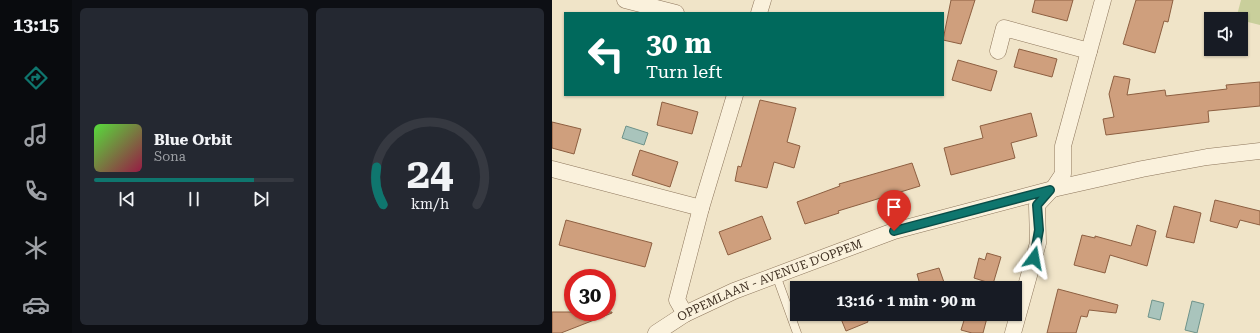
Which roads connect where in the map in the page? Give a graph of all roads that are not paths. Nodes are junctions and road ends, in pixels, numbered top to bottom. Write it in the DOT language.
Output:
graph roads {
  1 [pos="625,0"];
  2 [pos="763,0"];
  3 [pos="1103,0"];
  4 [pos="672,12"];
  5 [pos="759,12"];
  6 [pos="998,50"];
  7 [pos="1089,52"];
  8 [pos="735,96"];
  9 [pos="1260,151"];
  10 [pos="552,169"];
  11 [pos="1052,189"];
  12 [pos="701,208"];
  13 [pos="776,275"];
  14 [pos="686,314"];
  15 [pos="656,333"];
  16 [pos="797,333"];
  17 [pos="1013,333"];
  1 -- 4 [label="street"];
  2 -- 5 [label="street"];
  3 -- 7 [label="street"];
  6 -- 7 [label="street"];
  7 -- 11 [label="street"];
  8 -- 12 [label="street"];
  9 -- 11 [label="street, OPPEMLAAN - AVENUE D'OPPEM"];
  10 -- 12 [label="street"];
  11 -- 13 [label="street, OPPEMLAAN - AVENUE D'OPPEM"];
  11 -- 17 [label="street"];
  12 -- 14 [label="street"];
  13 -- 14 [label="street, OPPEMLAAN - AVENUE D'OPPEM"];
  13 -- 16 [label="lane"];
  14 -- 15 [label="street, OPPEMLAAN - AVENUE D'OPPEM"];
}
